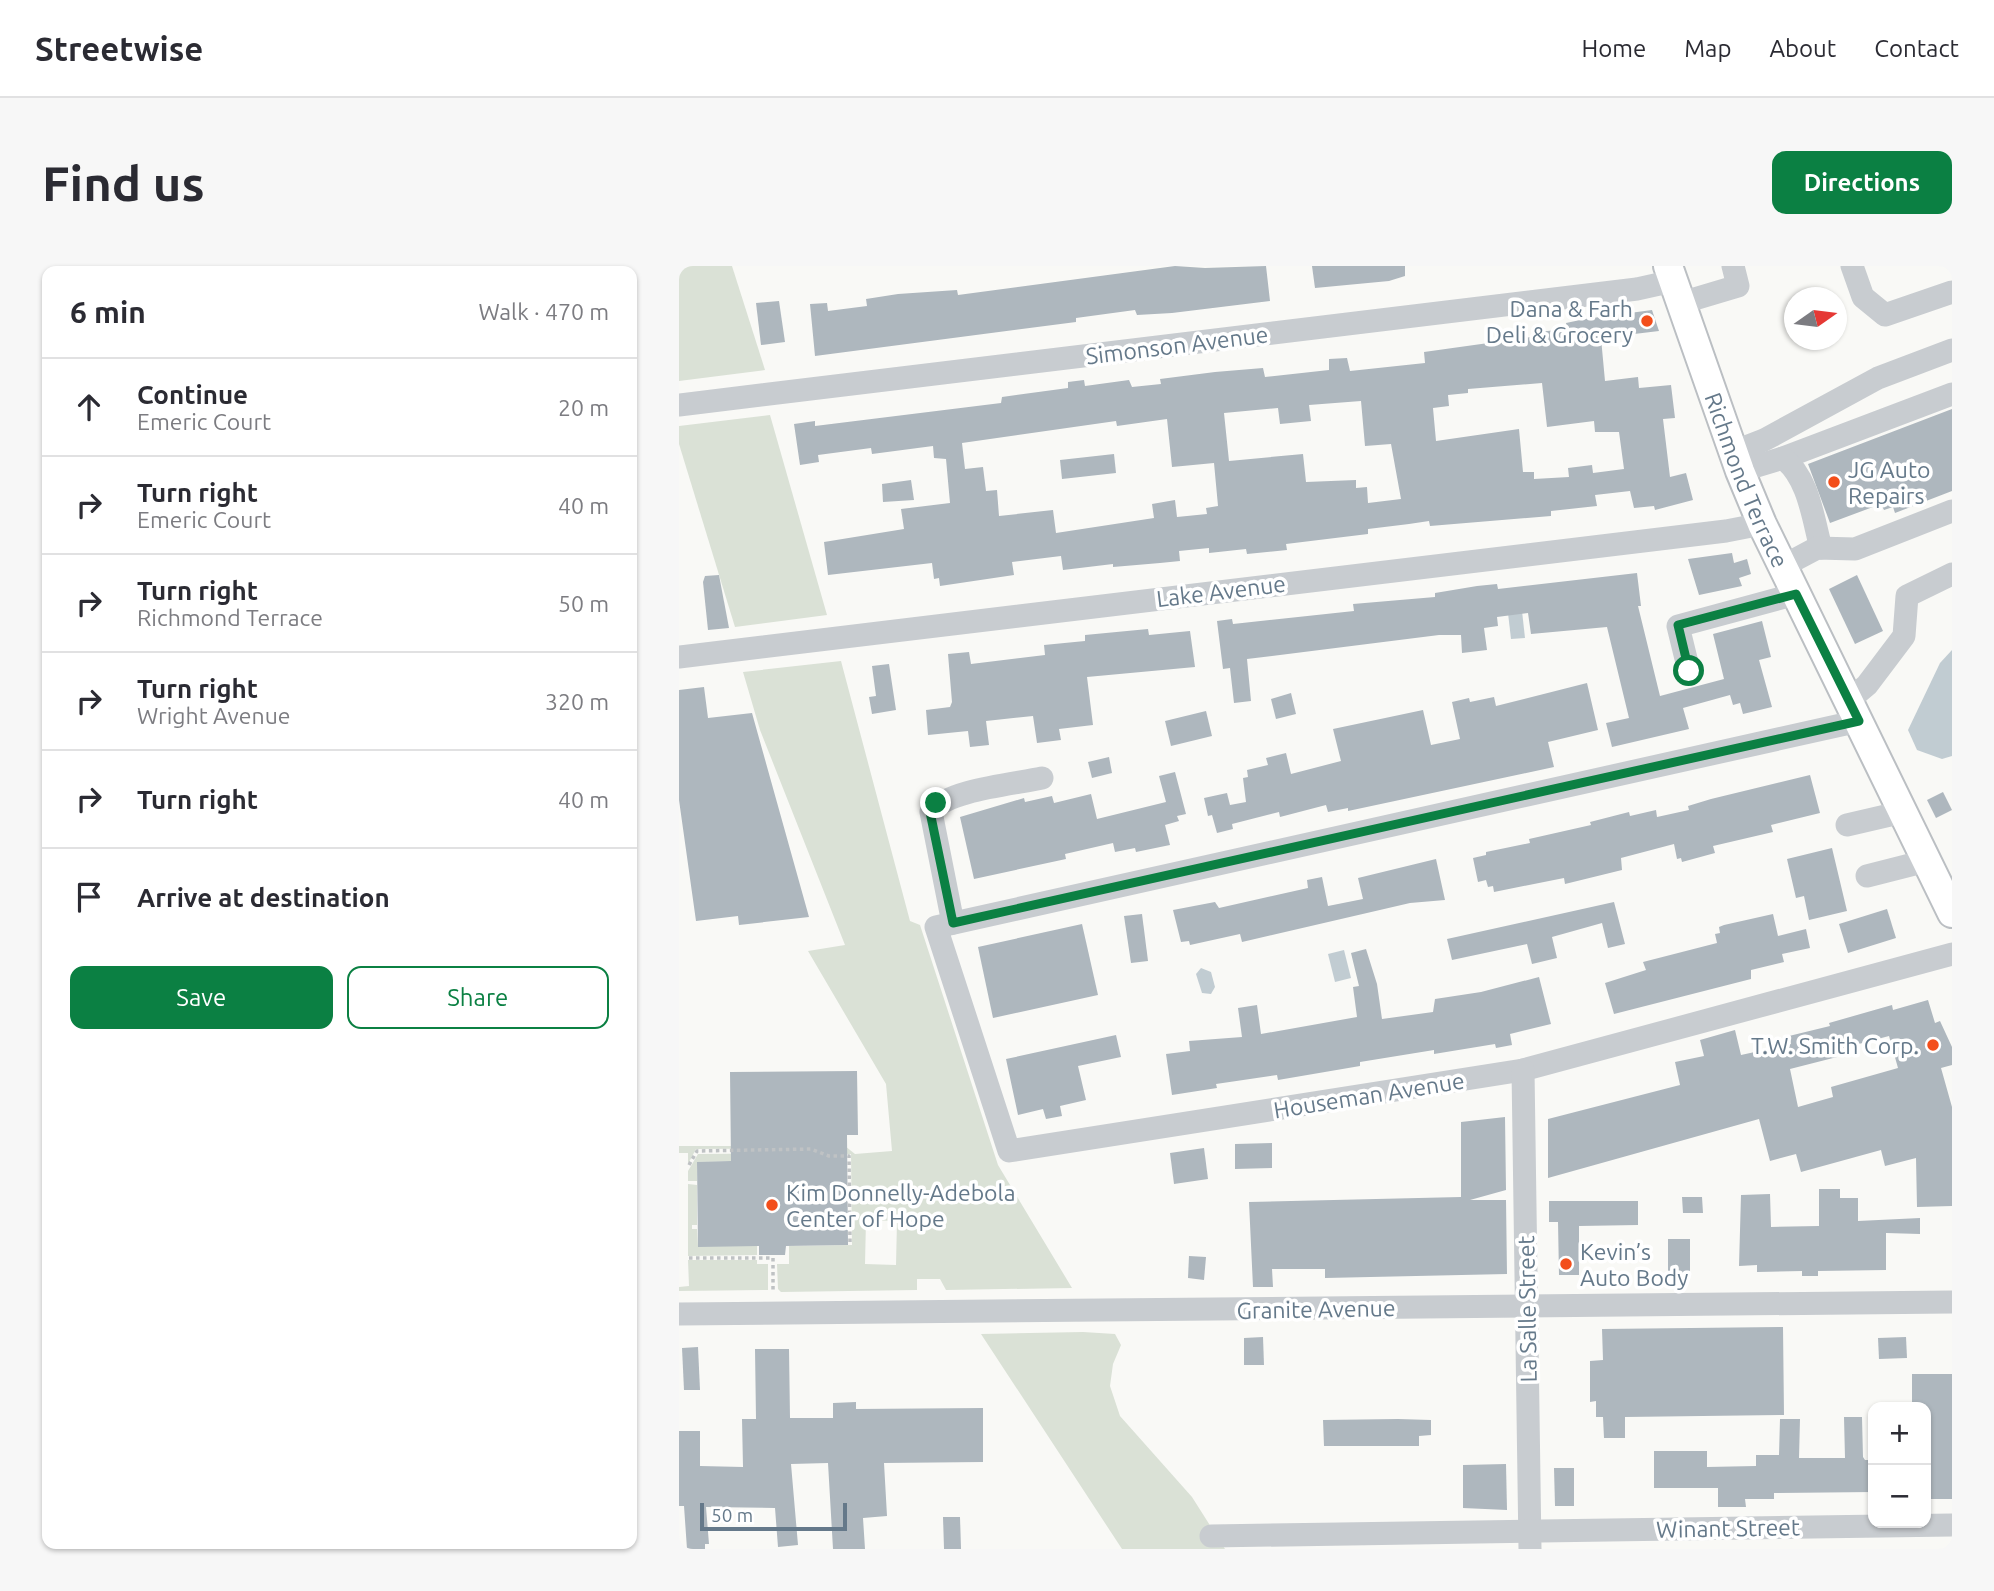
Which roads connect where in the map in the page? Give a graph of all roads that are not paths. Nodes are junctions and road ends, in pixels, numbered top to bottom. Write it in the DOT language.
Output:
graph roads {
  1 [pos="1733,266"];
  2 [pos="1852,266"];
  3 [pos="1674,284"];
  4 [pos="1952,292"];
  5 [pos="1952,350"];
  6 [pos="1952,394"];
  7 [pos="679,405"];
  8 [pos="1783,458"];
  9 [pos="1737,462"];
  10 [pos="1952,511"];
  11 [pos="1762,524"];
  12 [pos="1821,548"];
  13 [pos="1783,566"];
  14 [pos="1952,574"];
  15 [pos="1796,594"];
  16 [pos="679,657"];
  17 [pos="1689,671"];
  18 [pos="1854,711"];
  19 [pos="1042,778"];
  20 [pos="1903,812"];
  21 [pos="1847,825"];
  22 [pos="1926,861"];
  23 [pos="1867,876"];
  24 [pos="1952,913"];
  25 [pos="944,925"];
  26 [pos="1952,954"];
  27 [pos="1523,1070"];
  28 [pos="1952,1301"];
  29 [pos="1527,1306"];
  30 [pos="679,1314"];
  31 [pos="1952,1525"];
  32 [pos="1211,1536"];
  33 [pos="1530,1540"];
  1 -- 3 [label="street, Simonson Avenue"];
  2 -- 4 [label="street"];
  3 -- 7 [label="street, Simonson Avenue"];
  3 -- 9 [label="main road, Richmond Terrace"];
  5 -- 9 [label="street"];
  6 -- 8 [label="street"];
  8 -- 9 [label="street"];
  8 -- 12 [label="street"];
  9 -- 11 [label="main road, Richmond Terrace"];
  10 -- 12 [label="street"];
  11 -- 13 [label="main road, Richmond Terrace"];
  11 -- 16 [label="street, Lake Avenue"];
  12 -- 13 [label="street"];
  13 -- 15 [label="main road, Richmond Terrace"];
  14 -- 18 [label="street"];
  15 -- 17 [label="street"];
  15 -- 18 [label="main road, Richmond Terrace"];
  18 -- 20 [label="main road, Richmond Terrace"];
  18 -- 25 [label="street"];
  19 -- 25 [label="street"];
  20 -- 21 [label="street"];
  20 -- 22 [label="main road, Richmond Terrace"];
  22 -- 23 [label="street"];
  22 -- 24 [label="main road, Richmond Terrace"];
  25 -- 27 [label="street, Houseman Avenue"];
  26 -- 27 [label="street, Houseman Avenue"];
  27 -- 29 [label="street, La Salle Street"];
  28 -- 29 [label="street, Granite Avenue"];
  29 -- 30 [label="street, Granite Avenue"];
  29 -- 33 [label="street, La Salle Street"];
  31 -- 33 [label="street, Winant Street"];
  32 -- 33 [label="street, Winant Street"];
}
